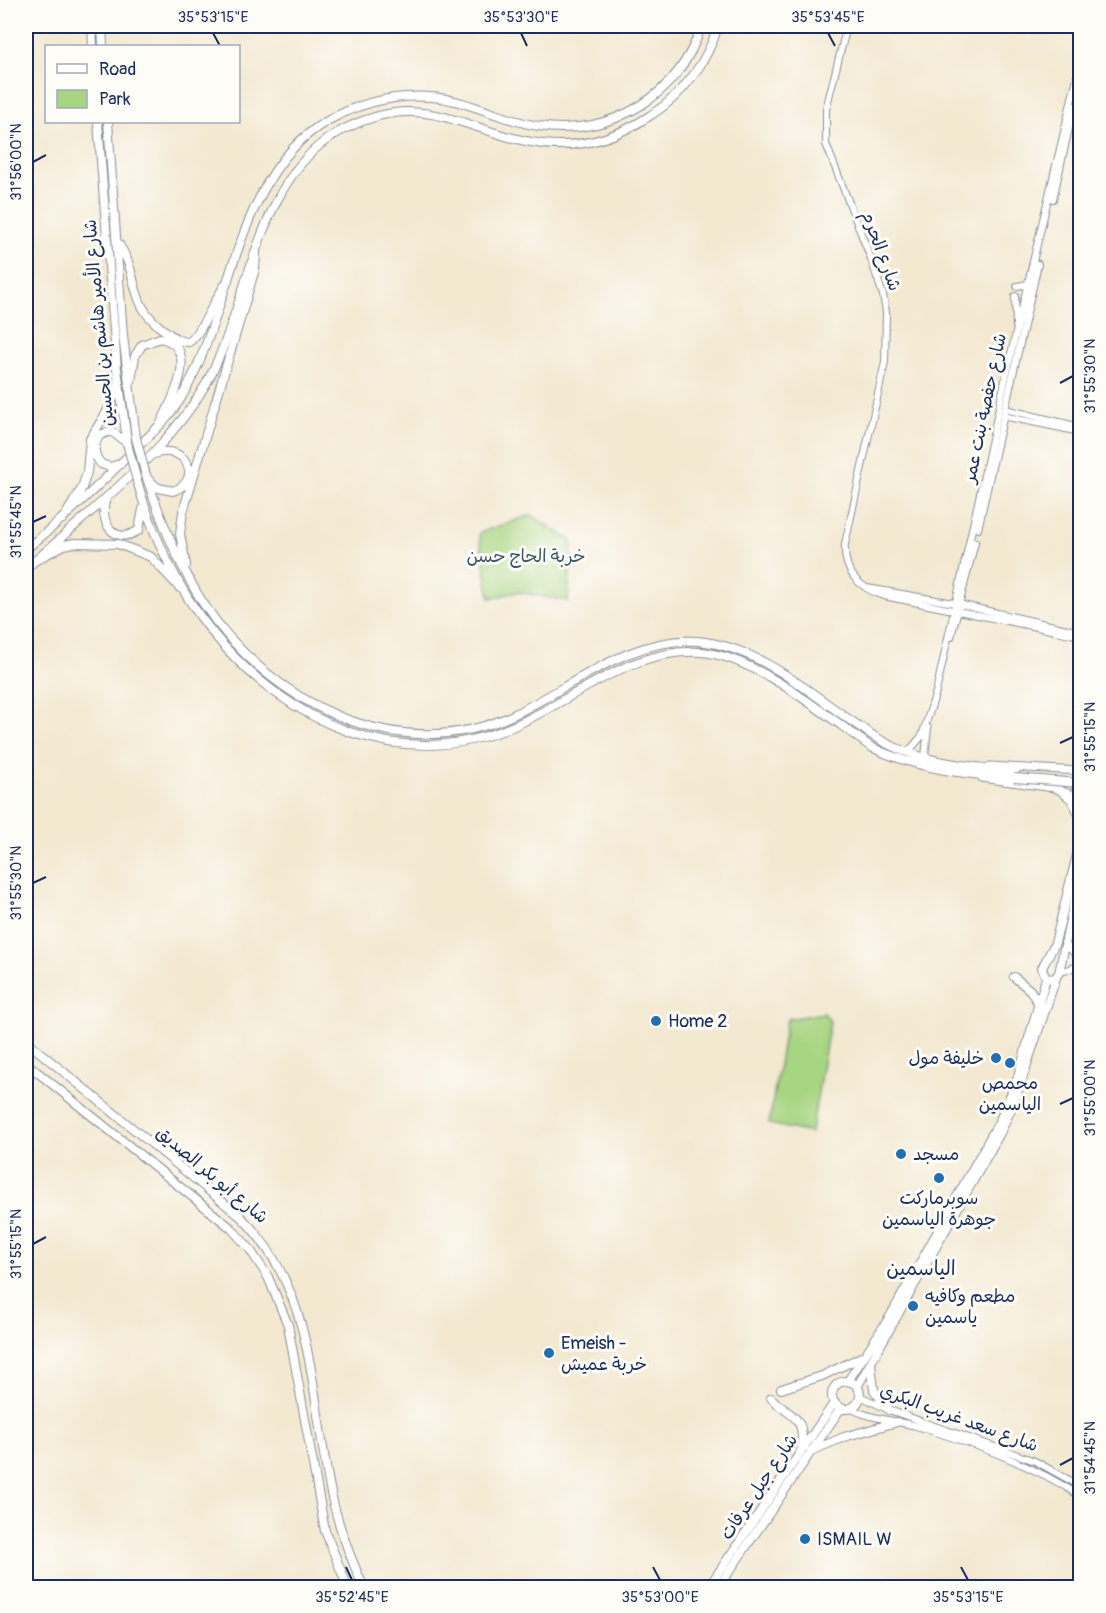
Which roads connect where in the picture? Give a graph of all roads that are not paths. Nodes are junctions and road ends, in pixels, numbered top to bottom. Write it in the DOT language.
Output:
graph roads {
  1 [pos="92,26"];
  2 [pos="102,26"];
  3 [pos="701,26"];
  4 [pos="718,26"];
  5 [pos="847,26"];
  6 [pos="93,45"];
  7 [pos="103,45"];
  8 [pos="1080,65"];
  9 [pos="1080,82"];
  10 [pos="98,123"];
  11 [pos="108,123"];
  12 [pos="117,242"];
  13 [pos="256,254"];
  14 [pos="228,281"];
  15 [pos="1028,284"];
  16 [pos="1017,286"];
  17 [pos="1016,296"];
  18 [pos="1017,330"];
  19 [pos="118,381"];
  20 [pos="129,393"];
  21 [pos="1003,412"];
  22 [pos="160,426"];
  23 [pos="1080,427"];
  24 [pos="1080,432"];
  25 [pos="127,445"];
  26 [pos="151,455"];
  27 [pos="120,464"];
  28 [pos="146,475"];
  29 [pos="106,498"];
  30 [pos="143,503"];
  31 [pos="63,519"];
  32 [pos="26,549"];
  33 [pos="36,560"];
  34 [pos="26,568"];
  35 [pos="191,583"];
  36 [pos="187,595"];
  37 [pos="957,607"];
  38 [pos="1080,634"];
  39 [pos="908,752"];
  40 [pos="925,757"];
  41 [pos="969,770"];
  42 [pos="1054,771"];
  43 [pos="1015,775"];
  44 [pos="1080,775"];
  45 [pos="1080,783"];
  46 [pos="1057,789"];
  47 [pos="1079,799"];
  48 [pos="1080,816"];
  49 [pos="1080,843"];
  50 [pos="1080,872"];
  51 [pos="1064,942"];
  52 [pos="1080,959"];
  53 [pos="1080,965"];
  54 [pos="1058,975"];
  55 [pos="1014,977"];
  56 [pos="1046,978"];
  57 [pos="1040,1006"];
  58 [pos="26,1041"];
  59 [pos="26,1063"];
  60 [pos="868,1358"];
  61 [pos="848,1381"];
  62 [pos="857,1387"];
  63 [pos="781,1389"];
  64 [pos="860,1396"];
  65 [pos="771,1398"];
  66 [pos="842,1407"];
  67 [pos="889,1410"];
  68 [pos="897,1422"];
  69 [pos="805,1452"];
  70 [pos="1080,1486"];
  71 [pos="1080,1496"];
  72 [pos="348,1587"];
  73 [pos="364,1587"];
  74 [pos="708,1587"];
  75 [pos="718,1587"];
  1 -- 6 [label="highway"];
  2 -- 7 [label="highway"];
  3 -- 14 [label="main road"];
  4 -- 13 [label="main road"];
  5 -- 37 [label="street, شارع الحرم"];
  8 -- 15 [label="street, شارع حفصة بنت عمر"];
  9 -- 21 [label="street, شارع حفصة بنت عمر"];
  10 -- 19 [label="highway, شارع الأمير هاشم بن الحسين"];
  11 -- 12 [label="highway, شارع الأمير هاشم بن الحسين"];
  12 -- 14 [label="highway"];
  12 -- 20 [label="highway, شارع الأمير هاشم بن الحسين"];
  13 -- 26 [label="main road"];
  13 -- 35 [label="highway"];
  14 -- 22 [label="main road"];
  15 -- 16 [label="street"];
  15 -- 18 [label="street, شارع حفصة بنت عمر"];
  17 -- 18 [label="street"];
  18 -- 21 [label="street, شارع حفصة بنت عمر"];
  19 -- 25 [label="highway, شارع الأمير هاشم بن الحسين"];
  19 -- 31 [label="highway"];
  20 -- 22 [label="highway"];
  20 -- 28 [label="highway, شارع الأمير هاشم بن الحسين, bridge"];
  21 -- 23 [label="street"];
  21 -- 24 [label="street"];
  21 -- 37 [label="street, شارع حفصة بنت عمر"];
  22 -- 27 [label="main road"];
  25 -- 27 [label="highway"];
  25 -- 30 [label="highway, شارع الأمير هاشم بن الحسين, bridge"];
  26 -- 28 [label="highway"];
  26 -- 29 [label="main road"];
  27 -- 31 [label="main road"];
  28 -- 35 [label="highway, شارع الأمير هاشم بن الحسين"];
  29 -- 30 [label="highway"];
  29 -- 33 [label="main road"];
  30 -- 36 [label="highway, شارع الأمير هاشم بن الحسين"];
  31 -- 32 [label="main road"];
  33 -- 34 [label="main road"];
  33 -- 36 [label="highway"];
  35 -- 39 [label="highway, شارع الأمير هاشم بن الحسين"];
  36 -- 41 [label="highway, شارع الأمير هاشم بن الحسين"];
  37 -- 38 [label="street, شارع الحرم"];
  37 -- 39 [label="street, شارع حفصة بنت عمر"];
  37 -- 40 [label="street, شارع حفصة بنت عمر"];
  39 -- 40 [label="highway, شارع الأمير هاشم بن الحسين"];
  40 -- 41 [label="highway, شارع الأمير هاشم بن الحسين"];
  41 -- 42 [label="main road, شارع الأمير هاشم بن الحسين"];
  41 -- 43 [label="highway, شارع الأمير هاشم بن الحسين"];
  41 -- 46 [label="main road, شارع الأمير هاشم بن الحسين"];
  42 -- 44 [label="main road, شارع الأمير هاشم بن الحسين"];
  42 -- 46 [label="main road"];
  43 -- 44 [label="highway, شارع الأمير هاشم بن الحسين"];
  43 -- 45 [label="highway, شارع الأمير هاشم بن الحسين, bridge"];
  44 -- 47 [label="main road"];
  46 -- 47 [label="main road, شارع الأمير هاشم بن الحسين"];
  46 -- 48 [label="main road"];
  49 -- 56 [label="main road"];
  50 -- 51 [label="main road"];
  51 -- 52 [label="street"];
  51 -- 54 [label="main road"];
  53 -- 54 [label="street"];
  54 -- 56 [label="main road"];
  54 -- 60 [label="main road"];
  55 -- 57 [label="main road"];
  56 -- 57 [label="main road"];
  57 -- 60 [label="main road"];
  58 -- 73 [label="highway, شارع أبو بكر الصديق"];
  59 -- 72 [label="highway, شارع أبو بكر الصديق"];
  60 -- 61 [label="main road"];
  60 -- 62 [label="main road"];
  60 -- 63 [label="main road"];
  60 -- 67 [label="main road"];
  61 -- 62 [label="main road"];
  61 -- 66 [label="main road"];
  62 -- 64 [label="main road"];
  64 -- 66 [label="main road"];
  64 -- 67 [label="street, شارع سعد غريب البكري"];
  65 -- 69 [label="main road"];
  66 -- 68 [label="street, شارع سعد غريب البكري"];
  66 -- 69 [label="main road, شارع جبل عرفات"];
  67 -- 70 [label="street, شارع سعد غريب البكري"];
  68 -- 69 [label="main road"];
  68 -- 71 [label="street, شارع سعد غريب البكري"];
  69 -- 74 [label="main road, شارع جبل عرفات"];
  69 -- 75 [label="main road, شارع جبل عرفات"];
}
